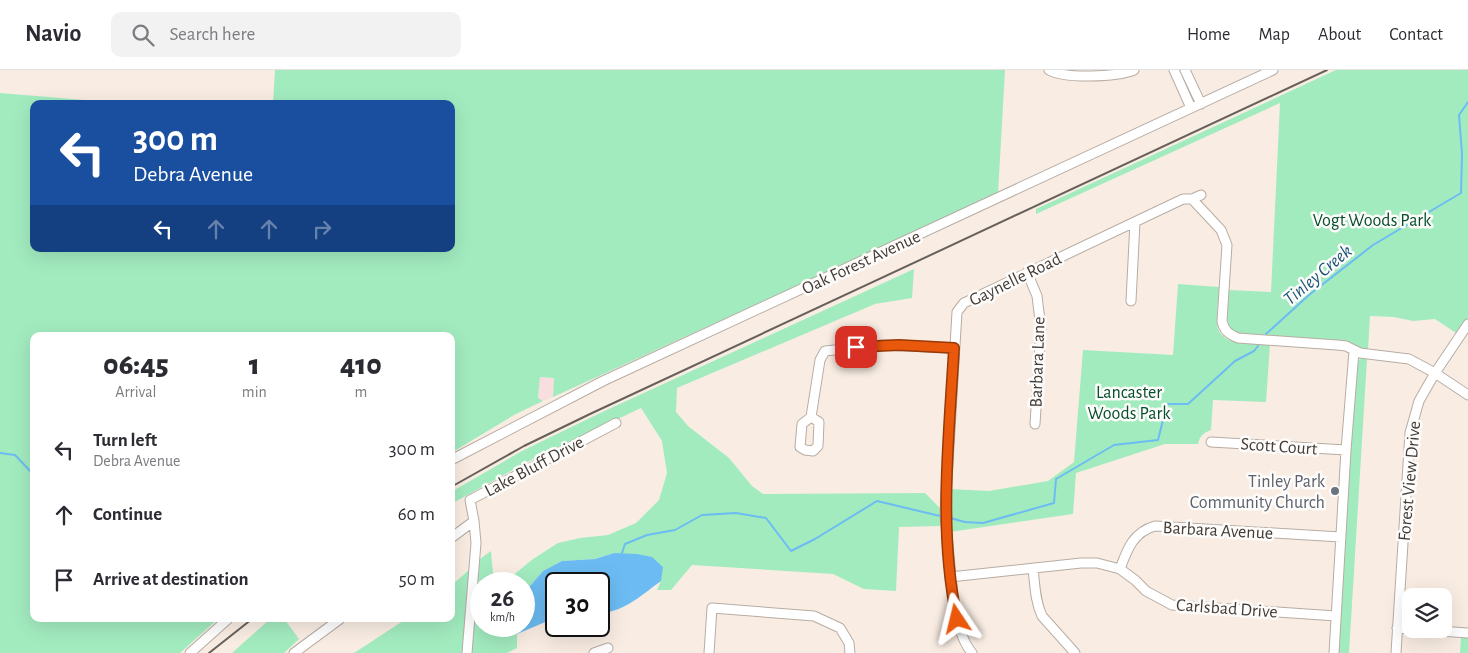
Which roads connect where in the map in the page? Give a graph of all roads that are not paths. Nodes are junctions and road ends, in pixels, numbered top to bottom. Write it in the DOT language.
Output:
graph roads {
  1 [pos="1049,70"];
  2 [pos="1134,70"];
  3 [pos="1174,70"];
  4 [pos="1185,70"];
  5 [pos="1273,70"];
  6 [pos="1201,104"];
  7 [pos="1191,108"];
  8 [pos="1201,195"];
  9 [pos="1192,199"];
  10 [pos="1135,222"];
  11 [pos="1027,272"];
  12 [pos="1131,301"];
  13 [pos="1468,324"];
  14 [pos="954,348"];
  15 [pos="1354,351"];
  16 [pos="1435,372"];
  17 [pos="1468,395"];
  18 [pos="811,417"];
  19 [pos="616,423"];
  20 [pos="1035,424"];
  21 [pos="1211,442"];
  22 [pos="1346,450"];
  23 [pos="455,458"];
  24 [pos="474,521"];
  25 [pos="455,535"];
  26 [pos="1341,537"];
  27 [pos="1033,569"];
  28 [pos="1120,569"];
  29 [pos="950,577"];
  30 [pos="1336,616"];
  31 [pos="225,622"];
  32 [pos="336,622"];
  33 [pos="1397,628"];
  34 [pos="1468,633"];
  35 [pos="608,648"];
  36 [pos="967,651"];
  37 [pos="190,653"];
  38 [pos="294,653"];
  39 [pos="467,653"];
  40 [pos="594,653"];
  41 [pos="709,653"];
  42 [pos="850,653"];
  43 [pos="1076,653"];
  44 [pos="1334,653"];
  45 [pos="1396,653"];
  1 -- 2 [label="street"];
  3 -- 7 [label="street"];
  4 -- 6 [label="street"];
  5 -- 6 [label="street, Oak Forest Avenue"];
  6 -- 7 [label="street, Oak Forest Avenue"];
  7 -- 23 [label="street, Oak Forest Avenue"];
  8 -- 9 [label="street, Gaynelle Road"];
  9 -- 10 [label="street, Gaynelle Road"];
  9 -- 15 [label="street"];
  10 -- 11 [label="street, Gaynelle Road"];
  10 -- 12 [label="street"];
  11 -- 14 [label="street, Gaynelle Road"];
  11 -- 20 [label="street, Barbara Lane"];
  13 -- 16 [label="street, Forest View Drive"];
  14 -- 18 [label="street"];
  14 -- 29 [label="street, Gaynelle Road"];
  15 -- 16 [label="street"];
  15 -- 22 [label="street"];
  16 -- 17 [label="street"];
  16 -- 33 [label="street, Forest View Drive"];
  19 -- 24 [label="street, Lake Bluff Drive"];
  21 -- 22 [label="street, Scott Court"];
  22 -- 26 [label="street"];
  24 -- 25 [label="street, Lake Bluff Drive"];
  24 -- 39 [label="street"];
  26 -- 28 [label="street, Barbara Avenue"];
  26 -- 30 [label="street"];
  27 -- 28 [label="street, Carlsbad Drive"];
  27 -- 29 [label="street, Carlsbad Drive"];
  27 -- 43 [label="street"];
  28 -- 30 [label="street, Carlsbad Drive"];
  29 -- 36 [label="street, Gaynelle Road"];
  30 -- 44 [label="street"];
  31 -- 37 [label="street"];
  32 -- 38 [label="street"];
  33 -- 34 [label="street"];
  33 -- 45 [label="street, Forest View Drive"];
  35 -- 40 [label="street"];
  41 -- 42 [label="street"];
}
